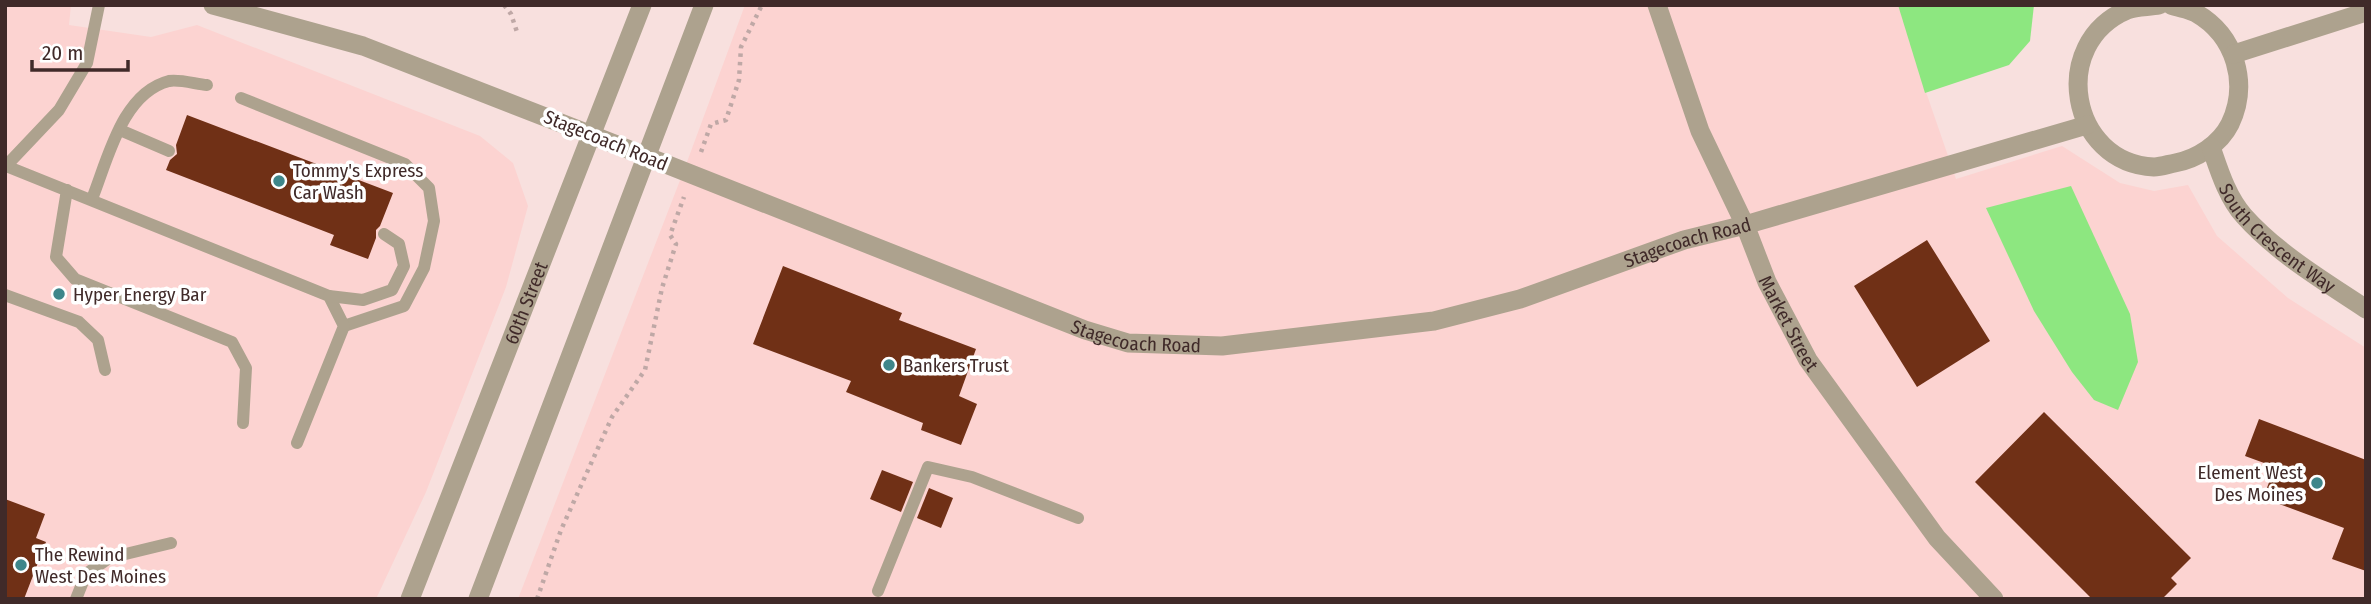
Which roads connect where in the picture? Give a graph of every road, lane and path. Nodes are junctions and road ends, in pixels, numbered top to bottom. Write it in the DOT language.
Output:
graph roads {
  1 [pos="99,5"];
  2 [pos="213,5"];
  3 [pos="504,5"];
  4 [pos="642,5"];
  5 [pos="704,5"];
  6 [pos="762,5"];
  7 [pos="1657,5"];
  8 [pos="2159,5"];
  9 [pos="2171,5"];
  10 [pos="2127,7"];
  11 [pos="2366,13"];
  12 [pos="518,35"];
  13 [pos="2234,54"];
  14 [pos="207,85"];
  15 [pos="241,98"];
  16 [pos="711,124"];
  17 [pos="2087,125"];
  18 [pos="120,130"];
  19 [pos="593,135"];
  20 [pos="2211,147"];
  21 [pos="169,151"];
  22 [pos="648,157"];
  23 [pos="5,166"];
  24 [pos="67,190"];
  25 [pos="92,199"];
  26 [pos="1745,225"];
  27 [pos="384,234"];
  28 [pos="670,235"];
  29 [pos="5,295"];
  30 [pos="330,296"];
  31 [pos="2366,309"];
  32 [pos="344,326"];
  33 [pos="105,370"];
  34 [pos="243,423"];
  35 [pos="297,443"];
  36 [pos="1078,518"];
  37 [pos="171,543"];
  38 [pos="878,591"];
  39 [pos="76,599"];
  40 [pos="410,599"];
  41 [pos="478,599"];
  42 [pos="537,599"];
  43 [pos="1994,599"];
  1 -- 23 [label="lane"];
  2 -- 19 [label="street, Stagecoach Road"];
  3 -- 12 [label="path"];
  4 -- 19 [label="street, 60th Street"];
  5 -- 22 [label="street"];
  6 -- 16 [label="path"];
  7 -- 26 [label="street, Market Street"];
  8 -- 10 [label="street"];
  9 -- 13 [label="street"];
  10 -- 17 [label="street"];
  11 -- 13 [label="street"];
  13 -- 20 [label="street"];
  14 -- 18 [label="lane"];
  15 -- 32 [label="lane"];
  17 -- 20 [label="street"];
  17 -- 26 [label="street, Stagecoach Road"];
  18 -- 21 [label="lane"];
  18 -- 25 [label="lane"];
  19 -- 22 [label="street, Stagecoach Road"];
  19 -- 40 [label="street, 60th Street"];
  20 -- 31 [label="street, South Crescent Way"];
  22 -- 26 [label="street, Stagecoach Road"];
  22 -- 41 [label="street"];
  23 -- 24 [label="lane"];
  24 -- 25 [label="lane"];
  24 -- 34 [label="lane"];
  25 -- 30 [label="lane"];
  26 -- 43 [label="street, Market Street"];
  27 -- 30 [label="lane"];
  28 -- 42 [label="path"];
  29 -- 33 [label="lane"];
  30 -- 32 [label="lane"];
  32 -- 35 [label="lane"];
  36 -- 38 [label="lane"];
  37 -- 39 [label="lane"];
}
